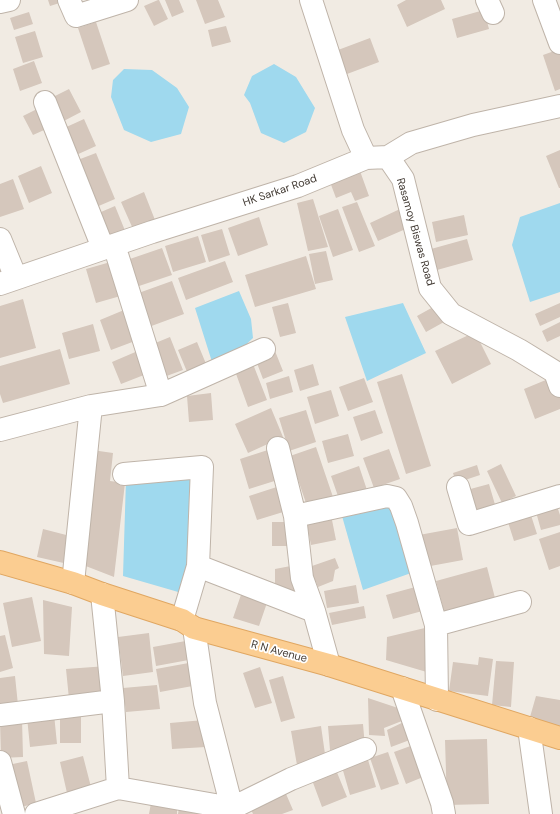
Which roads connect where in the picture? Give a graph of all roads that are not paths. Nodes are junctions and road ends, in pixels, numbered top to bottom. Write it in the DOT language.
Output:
graph roads {
  1 [pos="9,0"];
  2 [pos="69,0"];
  3 [pos="127,0"];
  4 [pos="311,0"];
  5 [pos="544,0"];
  6 [pos="0,2"];
  7 [pos="560,43"];
  8 [pos="45,102"];
  9 [pos="560,106"];
  10 [pos="388,157"];
  11 [pos="366,158"];
  12 [pos="0,239"];
  13 [pos="108,247"];
  14 [pos="8,281"];
  15 [pos="264,349"];
  16 [pos="560,386"];
  17 [pos="161,395"];
  18 [pos="91,406"];
  19 [pos="0,430"];
  20 [pos="278,448"];
  21 [pos="124,474"];
  22 [pos="458,487"];
  23 [pos="560,496"];
  24 [pos="295,516"];
  25 [pos="0,562"];
  26 [pos="198,566"];
  27 [pos="73,583"];
  28 [pos="102,594"];
  29 [pos="520,602"];
  30 [pos="314,612"];
  31 [pos="188,624"];
  32 [pos="436,625"];
  33 [pos="329,665"];
  34 [pos="402,688"];
  35 [pos="437,700"];
  36 [pos="113,701"];
  37 [pos="0,715"];
  38 [pos="529,728"];
  39 [pos="560,738"];
  40 [pos="365,749"];
  41 [pos="0,762"];
  42 [pos="118,788"];
  43 [pos="233,811"];
  44 [pos="14,814"];
  45 [pos="36,814"];
  46 [pos="444,814"];
  47 [pos="541,814"];
  1 -- 6 [label="street"];
  2 -- 3 [label="street"];
  4 -- 11 [label="street"];
  5 -- 7 [label="street"];
  8 -- 13 [label="street"];
  9 -- 10 [label="street, HK Sarkar Road"];
  10 -- 11 [label="street, HK Sarkar Road"];
  10 -- 16 [label="street, Rasamoy Biswas Road"];
  11 -- 13 [label="street, HK Sarkar Road"];
  12 -- 14 [label="street"];
  13 -- 14 [label="street, HK Sarkar Road"];
  13 -- 17 [label="street"];
  15 -- 17 [label="street"];
  17 -- 18 [label="street"];
  18 -- 19 [label="street"];
  18 -- 27 [label="street"];
  20 -- 24 [label="street"];
  21 -- 26 [label="street"];
  22 -- 23 [label="street"];
  24 -- 30 [label="street"];
  24 -- 32 [label="street"];
  25 -- 27 [label="main road, R N Avenue"];
  26 -- 30 [label="street"];
  26 -- 31 [label="street"];
  27 -- 28 [label="main road, R N Avenue"];
  28 -- 31 [label="main road, R N Avenue"];
  28 -- 36 [label="street"];
  29 -- 32 [label="street"];
  30 -- 33 [label="street"];
  31 -- 33 [label="main road, R N Avenue"];
  31 -- 43 [label="street"];
  32 -- 35 [label="street"];
  33 -- 34 [label="main road, R N Avenue"];
  34 -- 35 [label="main road, R N Avenue"];
  34 -- 46 [label="street"];
  35 -- 38 [label="main road, R N Avenue"];
  36 -- 37 [label="street"];
  36 -- 42 [label="street"];
  38 -- 39 [label="main road, R N Avenue"];
  38 -- 47 [label="street"];
  40 -- 43 [label="street"];
  41 -- 44 [label="street"];
  42 -- 43 [label="street"];
  42 -- 45 [label="street"];
}
